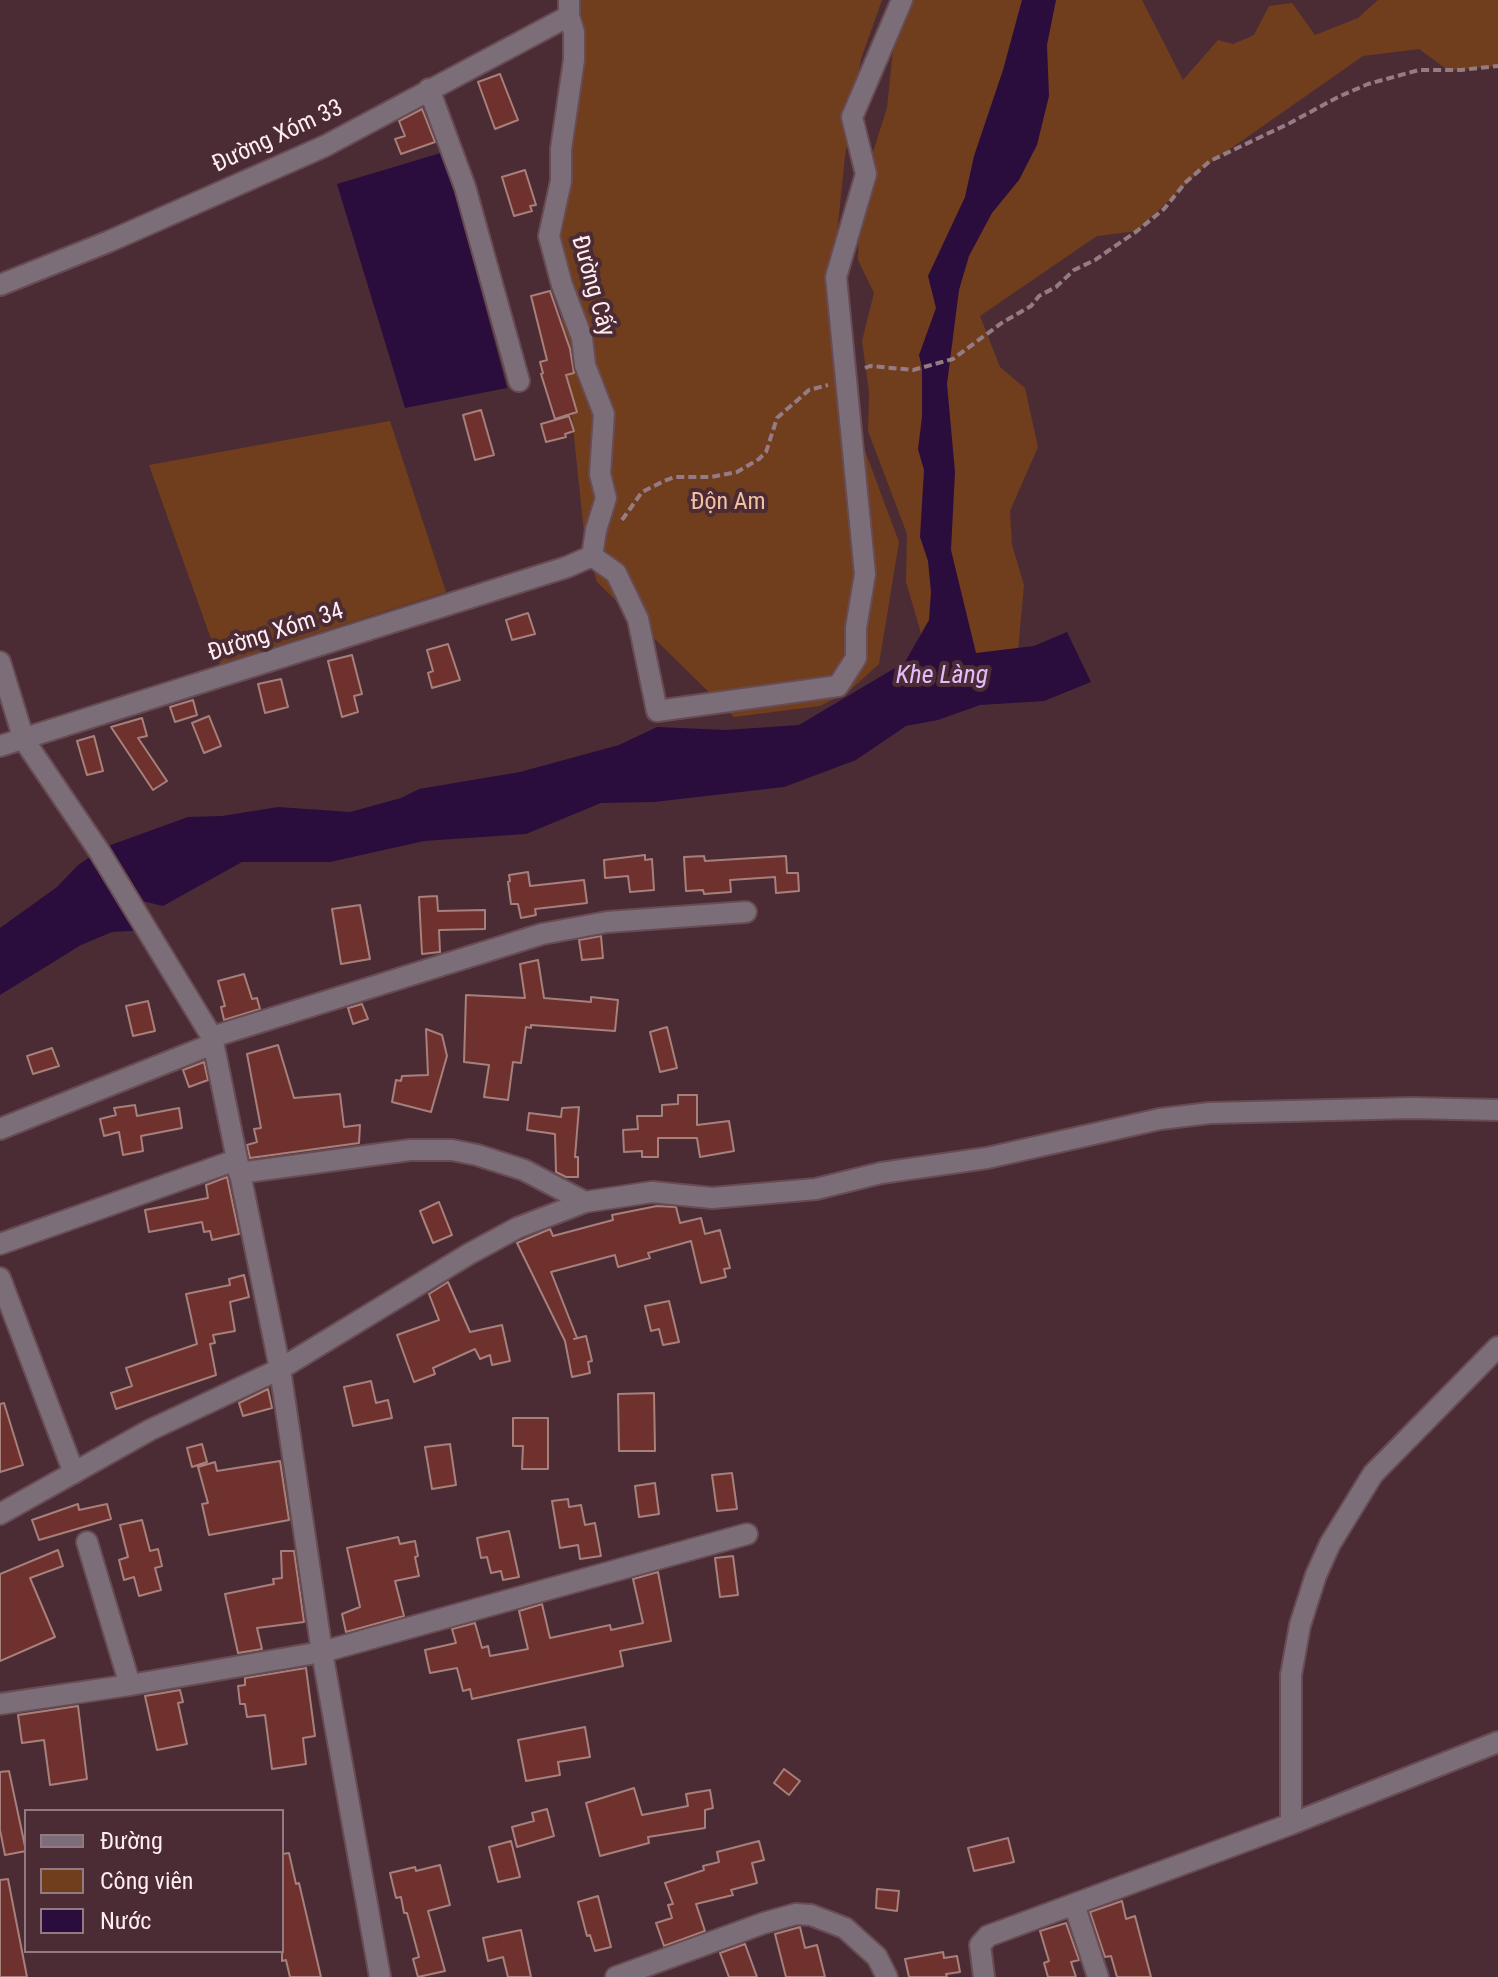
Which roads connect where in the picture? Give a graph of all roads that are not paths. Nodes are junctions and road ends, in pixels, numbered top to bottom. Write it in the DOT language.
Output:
graph roads {
  1 [pos="902,0"];
  2 [pos="569,8"];
  3 [pos="429,89"];
  4 [pos="0,285"];
  5 [pos="519,381"];
  6 [pos="592,556"];
  7 [pos="0,662"];
  8 [pos="24,740"];
  9 [pos="0,746"];
  10 [pos="746,912"];
  11 [pos="212,1040"];
  12 [pos="1498,1110"];
  13 [pos="0,1129"];
  14 [pos="238,1166"];
  15 [pos="585,1202"];
  16 [pos="0,1244"];
  17 [pos="0,1278"];
  18 [pos="1498,1347"];
  19 [pos="280,1369"];
  20 [pos="74,1473"];
  21 [pos="0,1514"];
  22 [pos="747,1534"];
  23 [pos="87,1542"];
  24 [pos="322,1652"];
  25 [pos="130,1685"];
  26 [pos="0,1704"];
  27 [pos="1498,1742"];
  28 [pos="1291,1824"];
  29 [pos="1074,1904"];
  30 [pos="380,1977"];
  31 [pos="616,1977"];
  32 [pos="887,1977"];
  33 [pos="984,1977"];
  34 [pos="1098,1977"];
  1 -- 6 [label="street"];
  2 -- 3 [label="street, Đường Xóm 33"];
  2 -- 6 [label="street, Đường Cấy"];
  3 -- 4 [label="street, Đường Xóm 33"];
  3 -- 5 [label="street"];
  6 -- 8 [label="street, Đường Xóm 34"];
  7 -- 8 [label="street"];
  8 -- 9 [label="street, Đường Xóm 34"];
  8 -- 11 [label="street"];
  10 -- 11 [label="street"];
  11 -- 13 [label="street"];
  11 -- 14 [label="street"];
  12 -- 15 [label="street"];
  14 -- 15 [label="street"];
  14 -- 16 [label="street"];
  14 -- 19 [label="street"];
  15 -- 19 [label="street"];
  17 -- 20 [label="street"];
  18 -- 28 [label="street"];
  19 -- 20 [label="street"];
  19 -- 24 [label="street"];
  20 -- 21 [label="street"];
  22 -- 24 [label="street"];
  23 -- 25 [label="street"];
  24 -- 25 [label="street"];
  24 -- 30 [label="street"];
  25 -- 26 [label="street"];
  27 -- 28 [label="street"];
  28 -- 29 [label="street"];
  29 -- 33 [label="street"];
  29 -- 34 [label="street"];
  31 -- 32 [label="street"];
}
